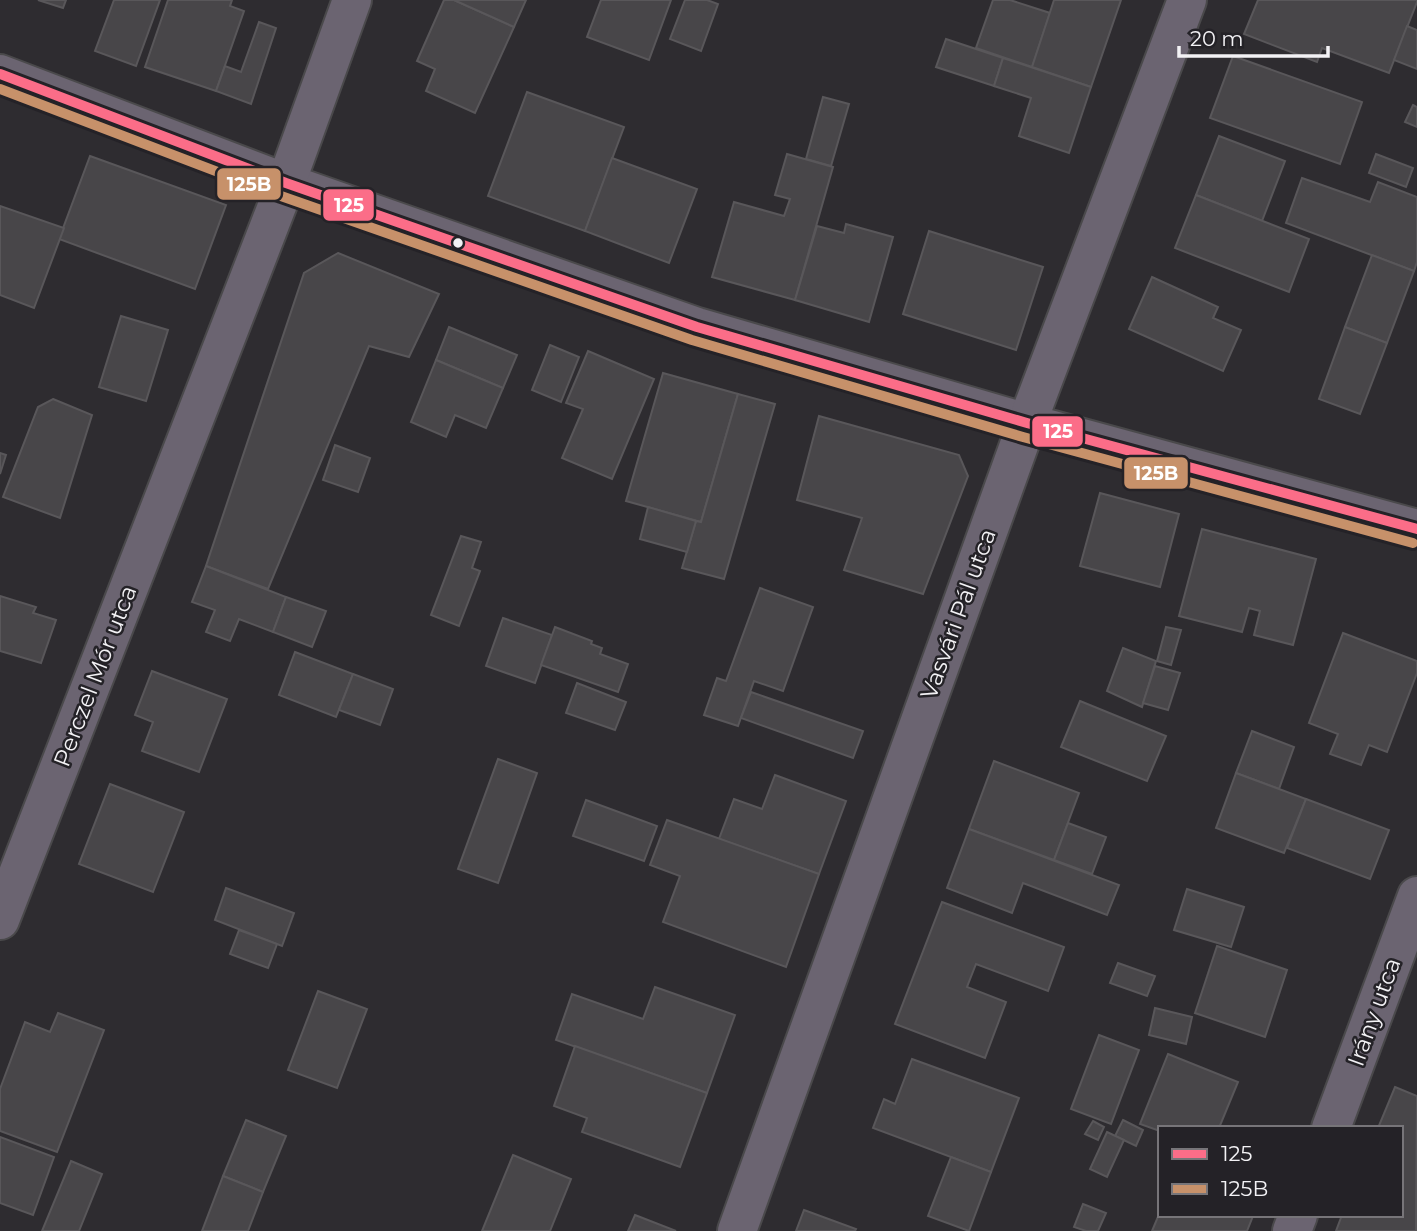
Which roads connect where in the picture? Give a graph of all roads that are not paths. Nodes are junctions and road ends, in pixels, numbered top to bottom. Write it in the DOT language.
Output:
graph roads {
  1 [pos="352,0"];
  2 [pos="1187,0"];
  3 [pos="0,74"];
  4 [pos="286,183"];
  5 [pos="1027,423"];
  6 [pos="1417,530"];
  7 [pos="1417,896"];
  8 [pos="0,920"];
  9 [pos="1332,1126"];
  10 [pos="737,1231"];
  1 -- 4 [label="street, Perczel Mór utca"];
  2 -- 5 [label="street, Vasvári Pál utca"];
  3 -- 4 [label="street"];
  4 -- 5 [label="street"];
  4 -- 8 [label="street, Perczel Mór utca"];
  5 -- 6 [label="street"];
  5 -- 10 [label="street, Vasvári Pál utca"];
  7 -- 9 [label="street, Irány utca"];
}
